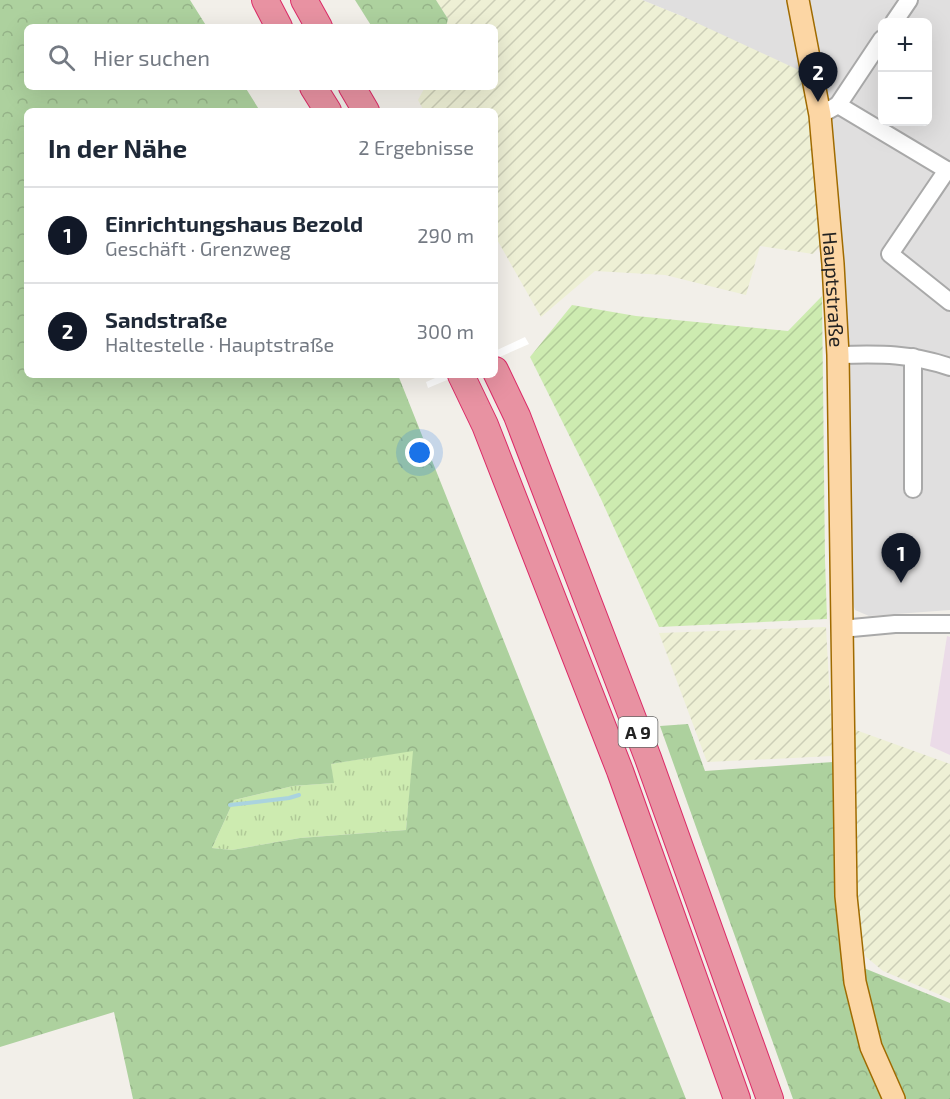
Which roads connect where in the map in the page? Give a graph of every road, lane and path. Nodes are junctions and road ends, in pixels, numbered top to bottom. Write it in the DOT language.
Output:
graph roads {
  1 [pos="264,0"];
  2 [pos="304,0"];
  3 [pos="798,0"];
  4 [pos="909,0"];
  5 [pos="897,18"];
  6 [pos="277,24"];
  7 [pos="317,24"];
  8 [pos="878,44"];
  9 [pos="315,90"];
  10 [pos="354,90"];
  11 [pos="326,108"];
  12 [pos="364,108"];
  13 [pos="829,110"];
  14 [pos="948,171"];
  15 [pos="950,302"];
  16 [pos="838,355"];
  17 [pos="913,357"];
  18 [pos="950,367"];
  19 [pos="498,376"];
  20 [pos="462,378"];
  21 [pos="914,489"];
  22 [pos="950,624"];
  23 [pos="842,629"];
  24 [pos="737,1099"];
  25 [pos="770,1099"];
  26 [pos="894,1099"];
  1 -- 6 [label="highway"];
  2 -- 7 [label="highway"];
  3 -- 13 [label="main road, Hauptstraße"];
  4 -- 5 [label="street"];
  8 -- 13 [label="street"];
  9 -- 11 [label="highway"];
  10 -- 12 [label="highway"];
  13 -- 14 [label="street"];
  13 -- 16 [label="main road, Hauptstraße"];
  14 -- 15 [label="street"];
  16 -- 17 [label="street"];
  16 -- 23 [label="main road, Hauptstraße"];
  17 -- 18 [label="street"];
  17 -- 21 [label="street"];
  19 -- 25 [label="highway, A 9"];
  20 -- 24 [label="highway, A 9"];
  22 -- 23 [label="street"];
  23 -- 26 [label="main road, Hauptstraße"];
}
